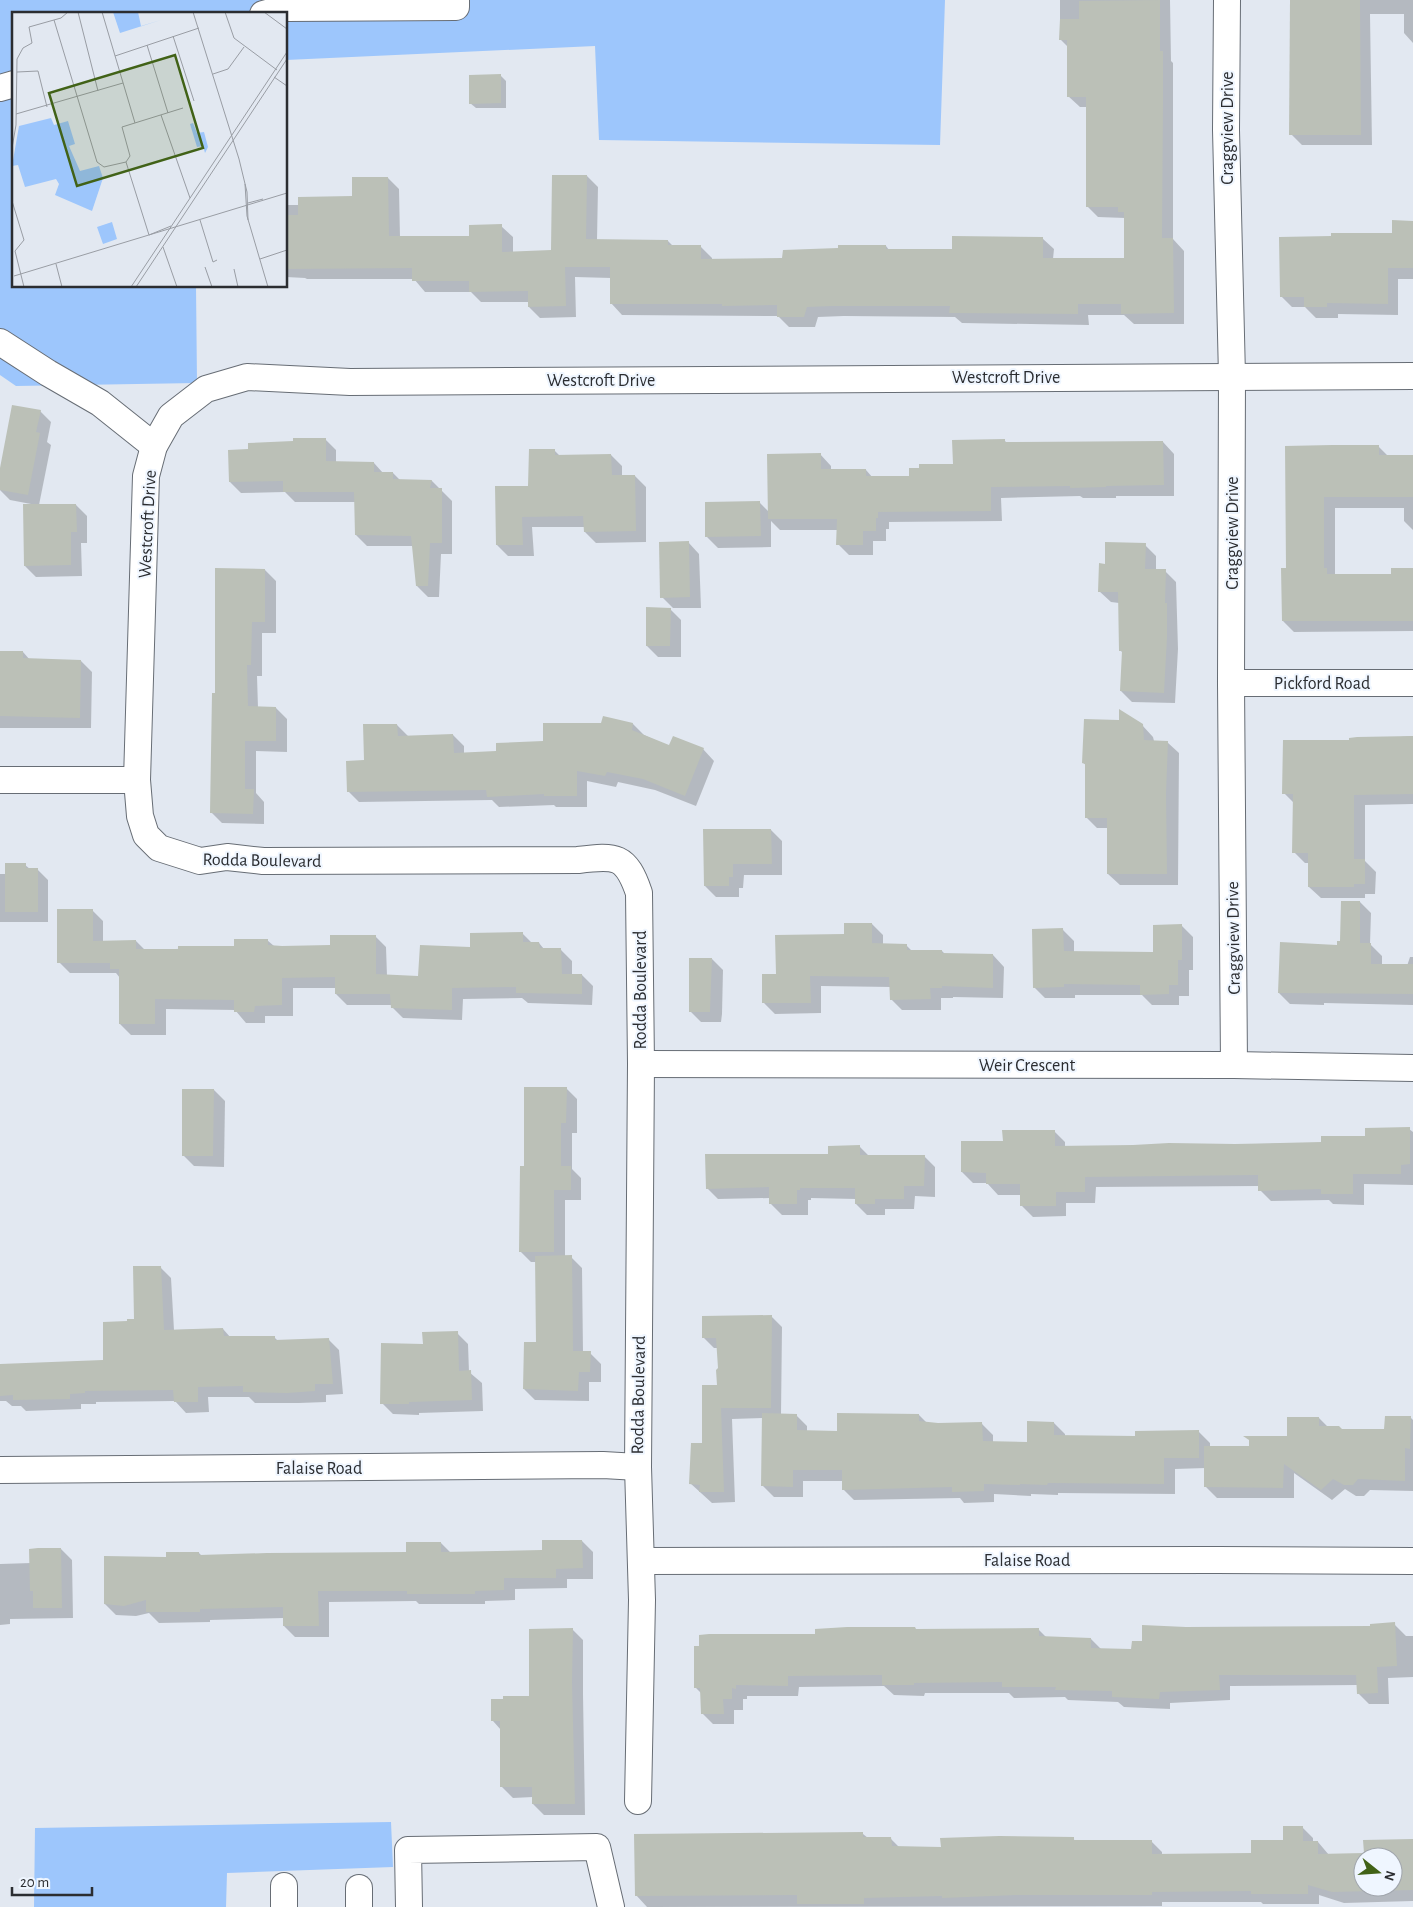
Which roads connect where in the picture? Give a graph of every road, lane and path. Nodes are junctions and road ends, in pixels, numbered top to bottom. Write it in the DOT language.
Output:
graph roads {
  1 [pos="456,0"];
  2 [pos="1227,0"];
  3 [pos="270,12"];
  4 [pos="12,84"];
  5 [pos="0,88"];
  6 [pos="0,342"];
  7 [pos="1232,376"];
  8 [pos="1413,376"];
  9 [pos="154,446"];
  10 [pos="1231,683"];
  11 [pos="1413,684"];
  12 [pos="0,780"];
  13 [pos="137,780"];
  14 [pos="641,1064"];
  15 [pos="1234,1065"];
  16 [pos="1413,1068"];
  17 [pos="638,1467"];
  18 [pos="0,1470"];
  19 [pos="641,1561"];
  20 [pos="1413,1561"];
  21 [pos="638,1801"];
  22 [pos="409,1907"];
  23 [pos="611,1907"];
  1 -- 3 [label="street"];
  2 -- 7 [label="street, Craggview Drive"];
  4 -- 5 [label="street"];
  6 -- 9 [label="street"];
  7 -- 8 [label="street, Westcroft Drive"];
  7 -- 9 [label="street, Westcroft Drive"];
  7 -- 10 [label="street, Craggview Drive"];
  9 -- 13 [label="street, Westcroft Drive"];
  10 -- 11 [label="street, Pickford Road"];
  10 -- 15 [label="street, Craggview Drive"];
  12 -- 13 [label="street"];
  13 -- 14 [label="street, Rodda Boulevard"];
  14 -- 15 [label="street, Weir Crescent"];
  14 -- 17 [label="street, Rodda Boulevard"];
  15 -- 16 [label="street, Weir Crescent"];
  17 -- 18 [label="street, Falaise Road"];
  17 -- 19 [label="street, Rodda Boulevard"];
  19 -- 20 [label="street, Falaise Road"];
  19 -- 21 [label="street, Rodda Boulevard"];
  22 -- 23 [label="street"];
}
